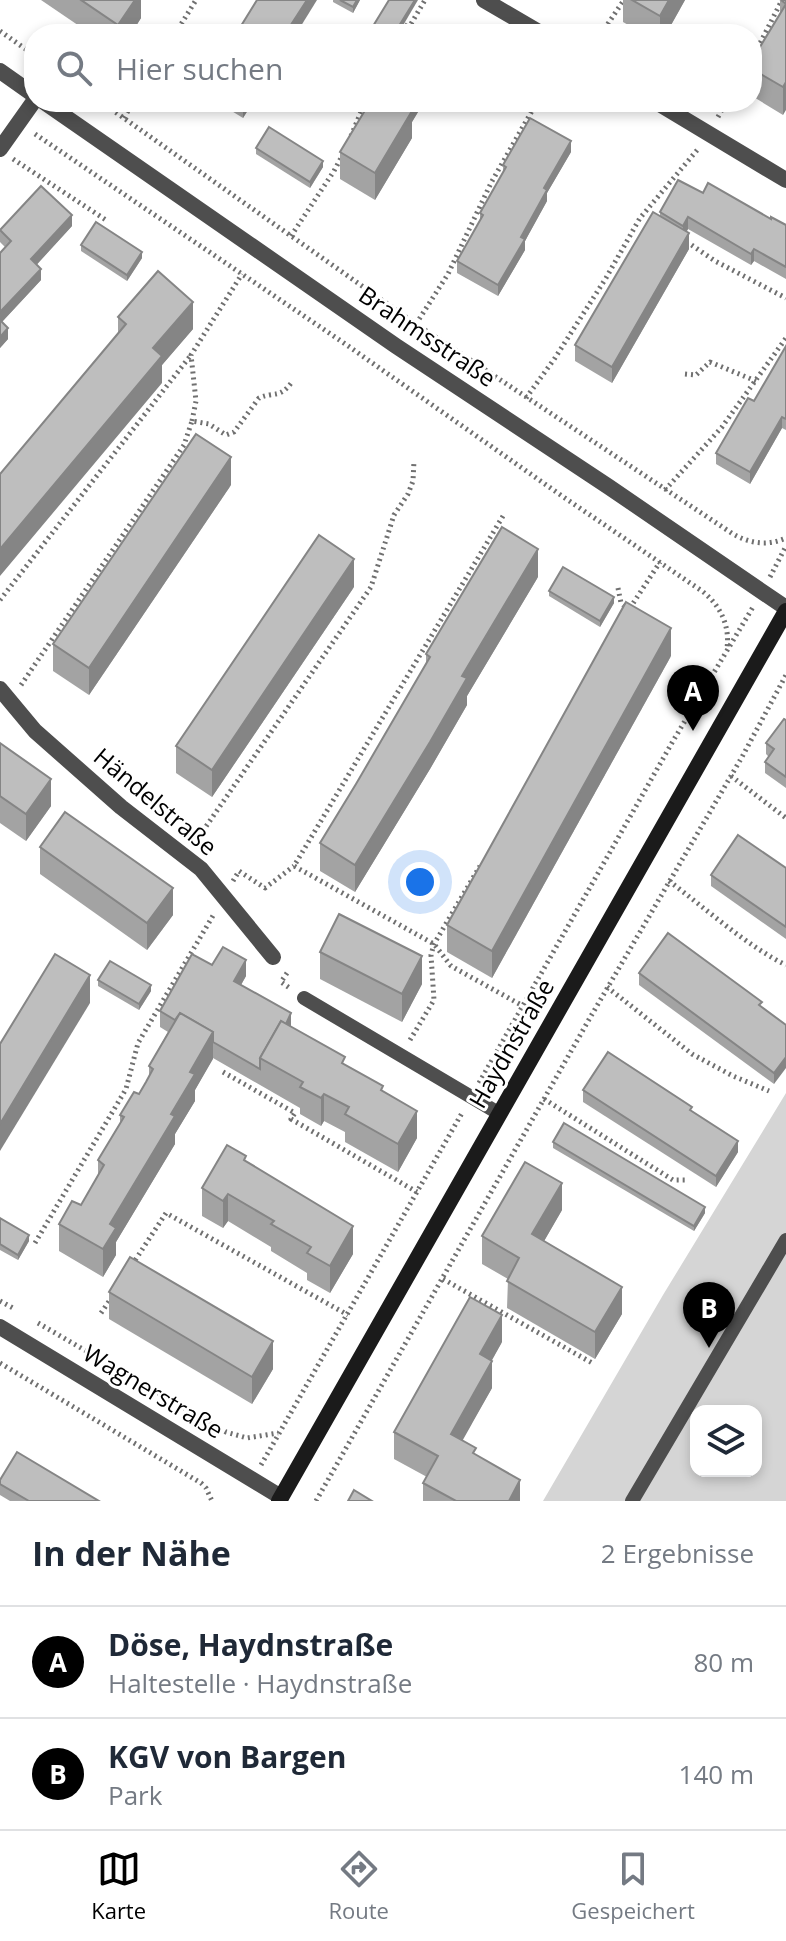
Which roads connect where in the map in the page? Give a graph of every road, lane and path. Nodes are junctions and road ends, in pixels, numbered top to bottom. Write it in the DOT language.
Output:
graph roads {
  1 [pos="196,0"];
  2 [pos="425,0"];
  3 [pos="484,0"];
  4 [pos="624,0"];
  5 [pos="782,0"];
  6 [pos="181,24"];
  7 [pos="411,24"];
  8 [pos="525,24"];
  9 [pos="608,24"];
  10 [pos="0,31"];
  11 [pos="762,39"];
  12 [pos="24,48"];
  13 [pos="0,71"];
  14 [pos="24,88"];
  15 [pos="26,112"];
  16 [pos="58,112"];
  17 [pos="115,112"];
  18 [pos="127,112"];
  19 [pos="361,112"];
  20 [pos="531,112"];
  21 [pos="673,112"];
  22 [pos="124,118"];
  23 [pos="19,122"];
  24 [pos="708,133"];
  25 [pos="349,141"];
  26 [pos="344,151"];
  27 [pos="7,154"];
  28 [pos="786,180"];
  29 [pos="640,218"];
  30 [pos="106,220"];
  31 [pos="651,224"];
  32 [pos="291,236"];
  33 [pos="682,242"];
  34 [pos="242,274"];
  35 [pos="786,298"];
  36 [pos="416,324"];
  37 [pos="786,338"];
  38 [pos="191,355"];
  39 [pos="685,374"];
  40 [pos="756,381"];
  41 [pos="292,382"];
  42 [pos="526,398"];
  43 [pos="192,421"];
  44 [pos="414,461"];
  45 [pos="665,490"];
  46 [pos="503,516"];
  47 [pos="786,538"];
  48 [pos="660,562"];
  49 [pos="618,588"];
  50 [pos="0,600"];
  51 [pos="786,610"];
  52 [pos="786,675"];
  53 [pos="5,696"];
  54 [pos="731,776"];
  55 [pos="786,818"];
  56 [pos="185,856"];
  57 [pos="481,864"];
  58 [pos="294,866"];
  59 [pos="669,881"];
  60 [pos="223,897"];
  61 [pos="205,932"];
  62 [pos="434,944"];
  63 [pos="273,957"];
  64 [pos="786,965"];
  65 [pos="607,987"];
  66 [pos="304,998"];
  67 [pos="523,1006"];
  68 [pos="401,1055"];
  69 [pos="223,1072"];
  70 [pos="769,1091"];
  71 [pos="471,1097"];
  72 [pos="544,1099"];
  73 [pos="500,1114"];
  74 [pos="687,1180"];
  75 [pos="417,1192"];
  76 [pos="786,1240"];
  77 [pos="35,1243"];
  78 [pos="124,1277"];
  79 [pos="443,1279"];
  80 [pos="116,1290"];
  81 [pos="0,1301"];
  82 [pos="14,1309"];
  83 [pos="101,1313"];
  84 [pos="348,1315"];
  85 [pos="27,1317"];
  86 [pos="0,1327"];
  87 [pos="0,1363"];
  88 [pos="594,1364"];
  89 [pos="280,1499"];
  90 [pos="212,1501"];
  91 [pos="316,1501"];
  92 [pos="632,1501"];
  1 -- 6 [label="path"];
  2 -- 7 [label="path"];
  3 -- 8 [label="street"];
  4 -- 9 [label="path"];
  5 -- 11 [label="path"];
  10 -- 12 [label="path"];
  13 -- 14 [label="street"];
  15 -- 23 [label="street"];
  16 -- 51 [label="street, Brahmsstraße"];
  17 -- 22 [label="path"];
  18 -- 22 [label="path"];
  19 -- 25 [label="path"];
  20 -- 36 [label="path"];
  21 -- 24 [label="street"];
  22 -- 32 [label="path"];
  23 -- 27 [label="street"];
  23 -- 34 [label="path"];
  24 -- 28 [label="street"];
  24 -- 29 [label="path"];
  26 -- 32 [label="path"];
  27 -- 30 [label="path"];
  29 -- 31 [label="path"];
  29 -- 42 [label="path"];
  32 -- 36 [label="path"];
  33 -- 35 [label="path"];
  34 -- 38 [label="path"];
  34 -- 48 [label="path"];
  36 -- 42 [label="path"];
  37 -- 40 [label="path"];
  38 -- 43 [label="path"];
  38 -- 50 [label="path"];
  39 -- 40 [label="path"];
  40 -- 45 [label="path"];
  41 -- 43 [label="path"];
  42 -- 45 [label="path"];
  43 -- 53 [label="path"];
  44 -- 56 [label="path"];
  45 -- 47 [label="path"];
  46 -- 58 [label="path"];
  48 -- 49 [label="path"];
  48 -- 67 [label="path"];
  51 -- 73 [label="street, Haydnstraße"];
  52 -- 54 [label="path"];
  53 -- 56 [label="street, Händelstraße"];
  54 -- 55 [label="path"];
  54 -- 59 [label="path"];
  56 -- 60 [label="street, Händelstraße"];
  57 -- 62 [label="path"];
  58 -- 60 [label="path"];
  58 -- 62 [label="path"];
  59 -- 64 [label="path"];
  59 -- 65 [label="path"];
  60 -- 63 [label="street, Händelstraße"];
  61 -- 77 [label="path"];
  62 -- 67 [label="path"];
  62 -- 68 [label="path"];
  63 -- 66 [label="path"];
  65 -- 70 [label="path"];
  65 -- 72 [label="path"];
  66 -- 68 [label="lane"];
  67 -- 71 [label="path"];
  68 -- 71 [label="lane"];
  69 -- 75 [label="path"];
  71 -- 73 [label="lane"];
  71 -- 75 [label="path"];
  72 -- 74 [label="path"];
  72 -- 79 [label="path"];
  73 -- 89 [label="street, Haydnstraße"];
  75 -- 84 [label="path"];
  76 -- 92 [label="lane"];
  78 -- 84 [label="path"];
  79 -- 88 [label="path"];
  79 -- 91 [label="path"];
  80 -- 83 [label="path"];
  81 -- 82 [label="path"];
  84 -- 85 [label="path"];
  86 -- 89 [label="street, Wagnerstraße"];
  87 -- 90 [label="path"];
}
